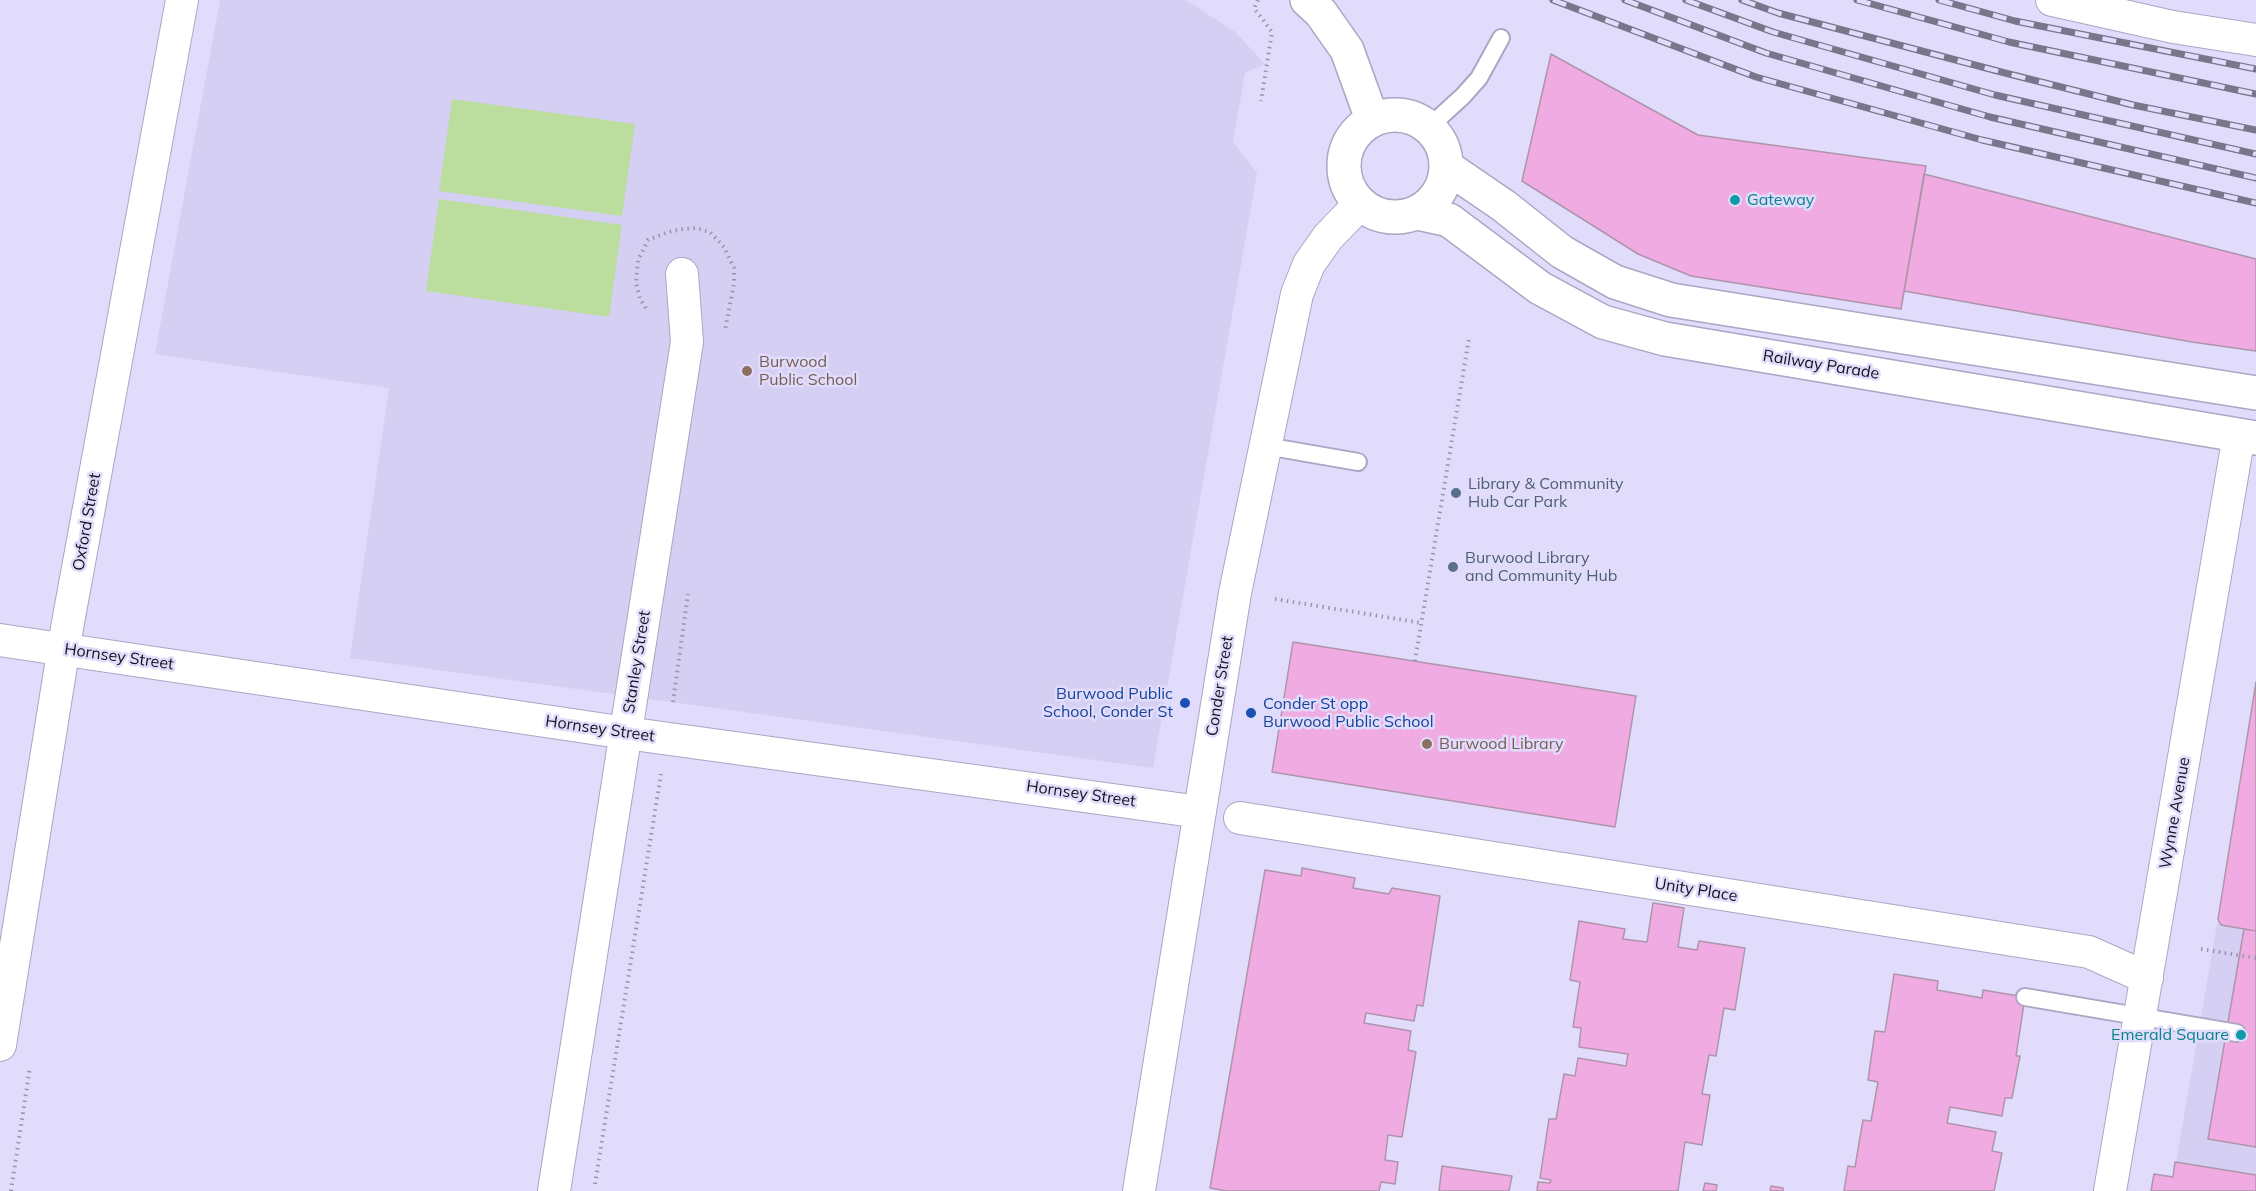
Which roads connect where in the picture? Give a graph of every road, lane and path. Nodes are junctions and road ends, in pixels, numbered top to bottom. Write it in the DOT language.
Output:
graph roads {
  1 [pos="182,0"];
  2 [pos="1258,0"];
  3 [pos="1307,0"];
  4 [pos="2052,0"];
  5 [pos="1501,38"];
  6 [pos="2256,40"];
  7 [pos="1261,101"];
  8 [pos="1372,119"];
  9 [pos="1429,128"];
  10 [pos="1447,167"];
  11 [pos="1360,204"];
  12 [pos="1417,213"];
  13 [pos="682,274"];
  14 [pos="651,315"];
  15 [pos="1469,338"];
  16 [pos="724,340"];
  17 [pos="2256,393"];
  18 [pos="2247,437"];
  19 [pos="1266,446"];
  20 [pos="1358,462"];
  21 [pos="689,587"];
  22 [pos="1275,599"];
  23 [pos="1422,623"];
  24 [pos="0,640"];
  25 [pos="64,649"];
  26 [pos="1415,661"];
  27 [pos="672,705"];
  28 [pos="626,734"];
  29 [pos="663,764"];
  30 [pos="1200,812"];
  31 [pos="1240,818"];
  32 [pos="2201,949"];
  33 [pos="2256,958"];
  34 [pos="2147,978"];
  35 [pos="2025,997"];
  36 [pos="2140,1018"];
  37 [pos="2237,1033"];
  38 [pos="0,1045"];
  39 [pos="554,1191"];
  40 [pos="594,1191"];
  41 [pos="1139,1191"];
  42 [pos="2110,1191"];
  1 -- 25 [label="street, Oxford Street"];
  2 -- 7 [label="path"];
  3 -- 8 [label="main road"];
  4 -- 6 [label="street"];
  5 -- 9 [label="lane"];
  8 -- 9 [label="main road"];
  8 -- 11 [label="main road"];
  9 -- 10 [label="main road"];
  10 -- 12 [label="main road"];
  10 -- 17 [label="main road"];
  11 -- 12 [label="main road"];
  11 -- 19 [label="street, Conder Street"];
  12 -- 18 [label="main road, Railway Parade"];
  13 -- 28 [label="street, Stanley Street"];
  14 -- 16 [label="path"];
  15 -- 23 [label="path"];
  18 -- 34 [label="street, Wynne Avenue"];
  19 -- 20 [label="lane"];
  19 -- 30 [label="street, Conder Street"];
  21 -- 27 [label="path"];
  22 -- 23 [label="path"];
  23 -- 26 [label="path"];
  24 -- 25 [label="street, Hornsey Street"];
  25 -- 28 [label="street, Hornsey Street"];
  25 -- 38 [label="street, Oxford Street"];
  28 -- 30 [label="street, Hornsey Street"];
  28 -- 39 [label="street, Stanley Street"];
  29 -- 40 [label="path"];
  30 -- 41 [label="street, Conder Street"];
  31 -- 34 [label="street, Unity Place"];
  32 -- 33 [label="path"];
  34 -- 36 [label="street, Wynne Avenue"];
  35 -- 36 [label="lane"];
  36 -- 37 [label="lane"];
  36 -- 42 [label="street, Wynne Avenue"];
}
